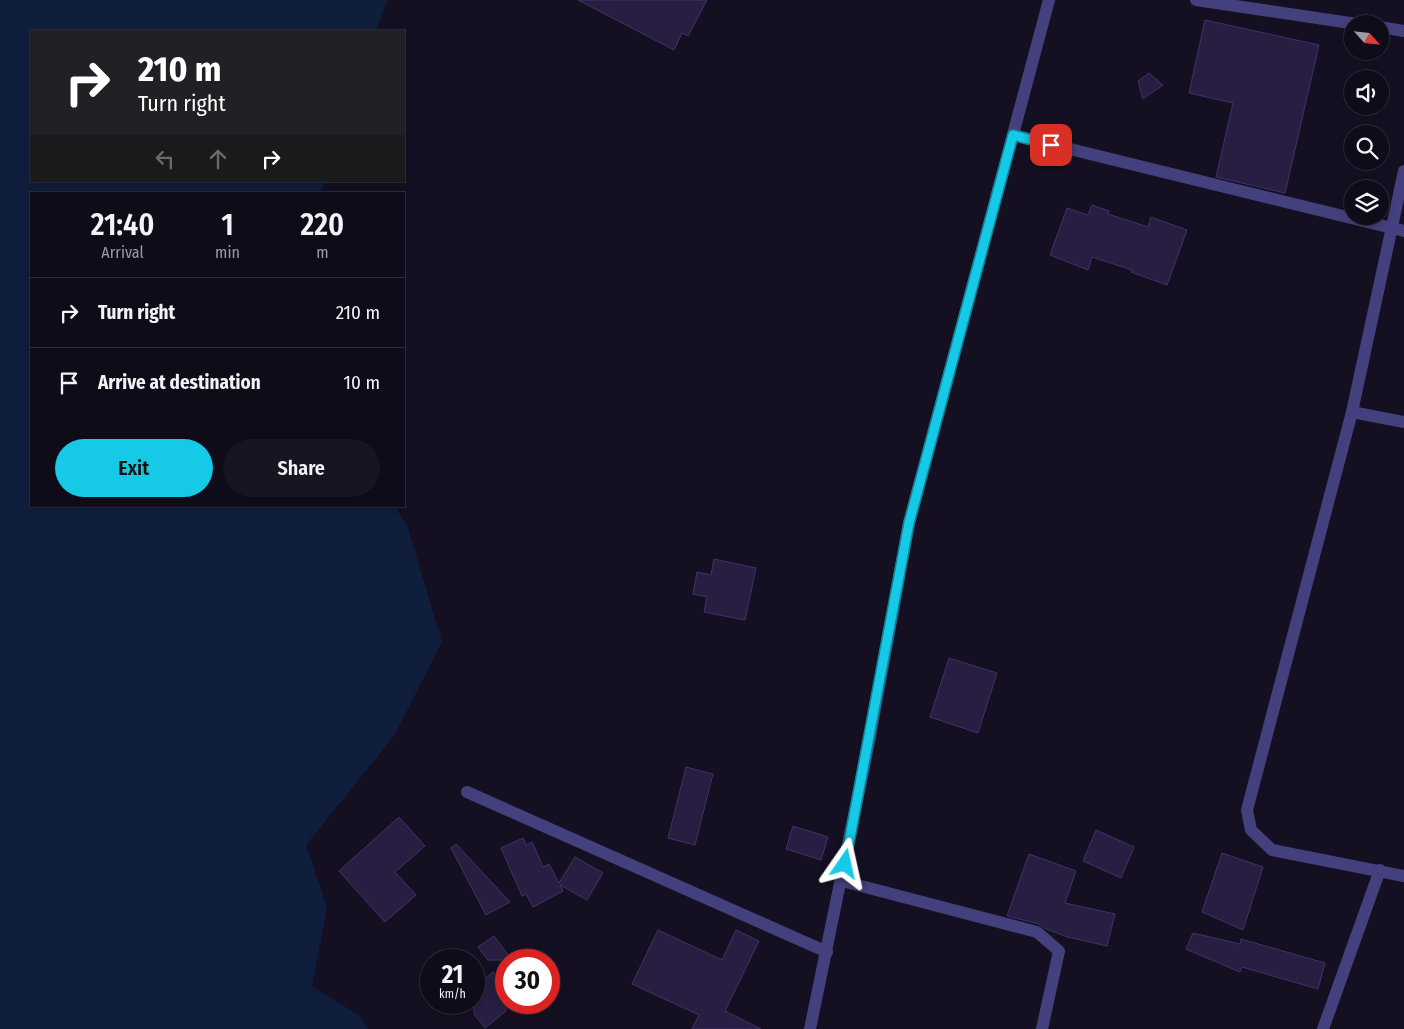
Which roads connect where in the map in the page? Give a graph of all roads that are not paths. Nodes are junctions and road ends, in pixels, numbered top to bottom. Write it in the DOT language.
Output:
graph roads {
  1 [pos="1049,0"];
  2 [pos="1196,0"];
  3 [pos="1344,22"];
  4 [pos="1389,28"];
  5 [pos="1404,31"];
  6 [pos="1013,135"];
  7 [pos="1404,171"];
  8 [pos="1398,229"];
  9 [pos="1352,412"];
  10 [pos="1404,422"];
  11 [pos="467,792"];
  12 [pos="1380,870"];
  13 [pos="1404,876"];
  14 [pos="842,881"];
  15 [pos="827,952"];
  16 [pos="810,1029"];
  17 [pos="1042,1029"];
  18 [pos="1323,1029"];
  1 -- 6 [label="street"];
  2 -- 3 [label="street"];
  4 -- 5 [label="street"];
  6 -- 8 [label="street"];
  6 -- 14 [label="street"];
  7 -- 8 [label="street"];
  8 -- 9 [label="street"];
  9 -- 10 [label="street"];
  9 -- 12 [label="street"];
  11 -- 15 [label="street"];
  12 -- 13 [label="street"];
  12 -- 18 [label="street"];
  14 -- 15 [label="street"];
  14 -- 17 [label="street"];
  15 -- 16 [label="street"];
}
